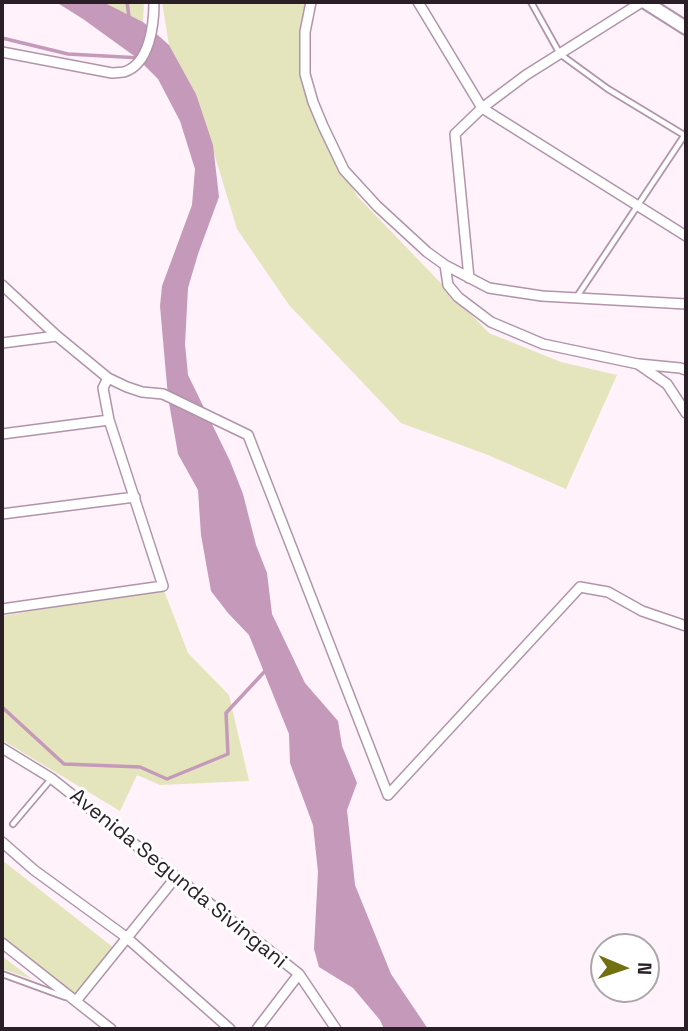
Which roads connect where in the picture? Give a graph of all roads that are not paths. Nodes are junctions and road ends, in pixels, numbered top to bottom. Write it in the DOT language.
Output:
graph roads {
  1 [pos="154,2"];
  2 [pos="311,2"];
  3 [pos="418,2"];
  4 [pos="531,2"];
  5 [pos="644,2"];
  6 [pos="686,28"];
  7 [pos="2,51"];
  8 [pos="560,54"];
  9 [pos="482,108"];
  10 [pos="685,134"];
  11 [pos="637,206"];
  12 [pos="686,236"];
  13 [pos="445,265"];
  14 [pos="469,278"];
  15 [pos="2,285"];
  16 [pos="576,299"];
  17 [pos="686,304"];
  18 [pos="57,336"];
  19 [pos="2,343"];
  20 [pos="638,364"];
  21 [pos="686,370"];
  22 [pos="108,379"];
  23 [pos="686,413"];
  24 [pos="109,420"];
  25 [pos="2,434"];
  26 [pos="135,497"];
  27 [pos="2,514"];
  28 [pos="2,609"];
  29 [pos="686,626"];
  30 [pos="2,748"];
  31 [pos="51,778"];
  32 [pos="13,824"];
  33 [pos="2,842"];
  34 [pos="176,877"];
  35 [pos="126,937"];
  36 [pos="2,943"];
  37 [pos="2,974"];
  38 [pos="299,974"];
  39 [pos="76,1001"];
  40 [pos="111,1029"];
  41 [pos="230,1029"];
  42 [pos="257,1029"];
  43 [pos="337,1029"];
  1 -- 7 [label="street"];
  2 -- 13 [label="street"];
  3 -- 9 [label="street"];
  4 -- 8 [label="lane"];
  5 -- 6 [label="street"];
  5 -- 8 [label="street"];
  8 -- 9 [label="street"];
  8 -- 10 [label="lane"];
  9 -- 11 [label="street"];
  9 -- 14 [label="street"];
  10 -- 11 [label="lane"];
  11 -- 12 [label="street"];
  11 -- 16 [label="lane"];
  13 -- 14 [label="street"];
  13 -- 20 [label="street"];
  14 -- 16 [label="street"];
  15 -- 18 [label="street"];
  16 -- 17 [label="street"];
  18 -- 19 [label="street"];
  18 -- 22 [label="street"];
  20 -- 21 [label="street"];
  20 -- 23 [label="street"];
  22 -- 24 [label="street"];
  22 -- 29 [label="street"];
  24 -- 25 [label="street"];
  24 -- 26 [label="street"];
  26 -- 27 [label="street"];
  26 -- 28 [label="street"];
  30 -- 31 [label="street, Avenida Segunda Sivingani"];
  31 -- 32 [label="lane"];
  31 -- 34 [label="street, Avenida Segunda Sivingani"];
  33 -- 35 [label="street"];
  34 -- 35 [label="street"];
  34 -- 38 [label="street, Avenida Segunda Sivingani"];
  35 -- 39 [label="street"];
  35 -- 41 [label="street"];
  36 -- 39 [label="street"];
  37 -- 39 [label="lane"];
  38 -- 42 [label="street"];
  38 -- 43 [label="street, Avenida Segunda Sivingani"];
  39 -- 40 [label="street"];
}
